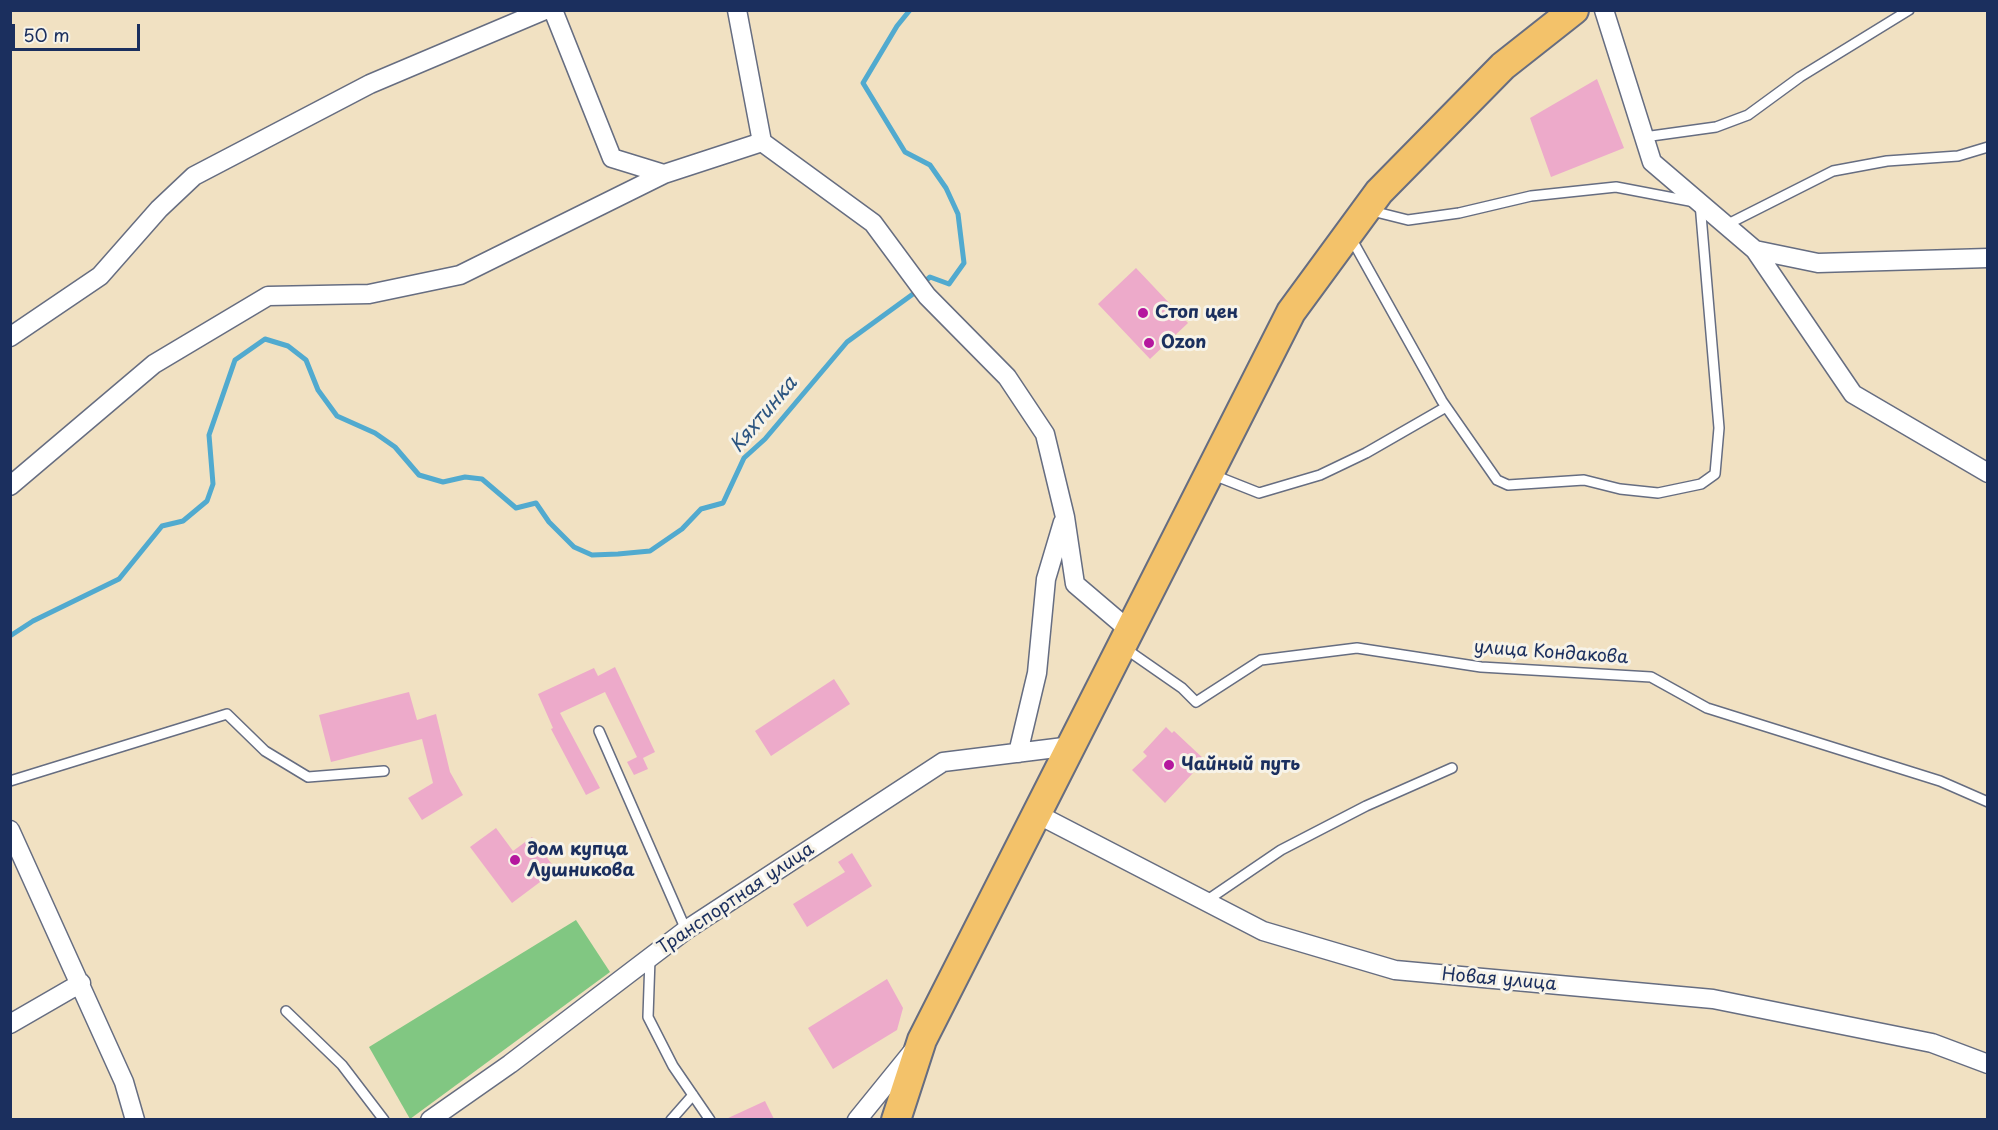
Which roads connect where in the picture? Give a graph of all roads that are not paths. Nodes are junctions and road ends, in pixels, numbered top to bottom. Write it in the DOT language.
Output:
graph roads {
  1 [pos="545,10"];
  2 [pos="553,10"];
  3 [pos="737,10"];
  4 [pos="1574,10"];
  5 [pos="1604,10"];
  6 [pos="1909,10"];
  7 [pos="1644,137"];
  8 [pos="762,142"];
  9 [pos="1988,147"];
  10 [pos="664,174"];
  11 [pos="1700,203"];
  12 [pos="1366,210"];
  13 [pos="1726,225"];
  14 [pos="1349,234"];
  15 [pos="1755,250"];
  16 [pos="1988,258"];
  17 [pos="10,337"];
  18 [pos="1446,407"];
  19 [pos="1209,473"];
  20 [pos="1988,473"];
  21 [pos="10,486"];
  22 [pos="1065,517"];
  23 [pos="1125,638"];
  24 [pos="599,731"];
  25 [pos="1072,746"];
  26 [pos="1018,753"];
  27 [pos="1452,768"];
  28 [pos="384,771"];
  29 [pos="10,781"];
  30 [pos="1988,802"];
  31 [pos="1035,813"];
  32 [pos="10,830"];
  33 [pos="1206,901"];
  34 [pos="686,930"];
  35 [pos="650,958"];
  36 [pos="81,983"];
  37 [pos="286,1011"];
  38 [pos="10,1024"];
  39 [pos="922,1040"];
  40 [pos="1988,1064"];
  41 [pos="693,1095"];
  42 [pos="135,1119"];
  43 [pos="384,1119"];
  44 [pos="430,1119"];
  45 [pos="671,1119"];
  46 [pos="710,1119"];
  47 [pos="857,1119"];
  48 [pos="896,1119"];
  1 -- 17 [label="street"];
  2 -- 10 [label="street"];
  3 -- 8 [label="street"];
  4 -- 12 [label="main road"];
  5 -- 7 [label="street"];
  6 -- 7 [label="lane"];
  7 -- 11 [label="street"];
  8 -- 10 [label="street"];
  8 -- 22 [label="street"];
  9 -- 13 [label="lane"];
  10 -- 21 [label="street"];
  11 -- 12 [label="lane"];
  11 -- 13 [label="street"];
  11 -- 18 [label="lane"];
  12 -- 14 [label="main road"];
  13 -- 15 [label="street"];
  14 -- 18 [label="lane"];
  14 -- 19 [label="main road"];
  15 -- 16 [label="street"];
  15 -- 20 [label="street"];
  18 -- 19 [label="lane"];
  19 -- 23 [label="main road"];
  22 -- 23 [label="street"];
  22 -- 26 [label="street"];
  23 -- 25 [label="main road"];
  23 -- 30 [label="lane, улица Кондакова"];
  24 -- 34 [label="lane"];
  25 -- 26 [label="street, Транспортная улица"];
  25 -- 31 [label="main road"];
  26 -- 34 [label="street, Транспортная улица"];
  27 -- 33 [label="lane"];
  28 -- 29 [label="lane"];
  31 -- 33 [label="street, Новая улица"];
  31 -- 39 [label="main road"];
  32 -- 36 [label="street"];
  33 -- 40 [label="street, Новая улица"];
  34 -- 35 [label="street, Транспортная улица"];
  35 -- 41 [label="lane"];
  35 -- 44 [label="street, Транспортная улица"];
  36 -- 38 [label="street"];
  36 -- 42 [label="street"];
  37 -- 43 [label="lane"];
  39 -- 47 [label="street"];
  39 -- 48 [label="main road"];
  41 -- 45 [label="lane"];
  41 -- 46 [label="lane"];
}
